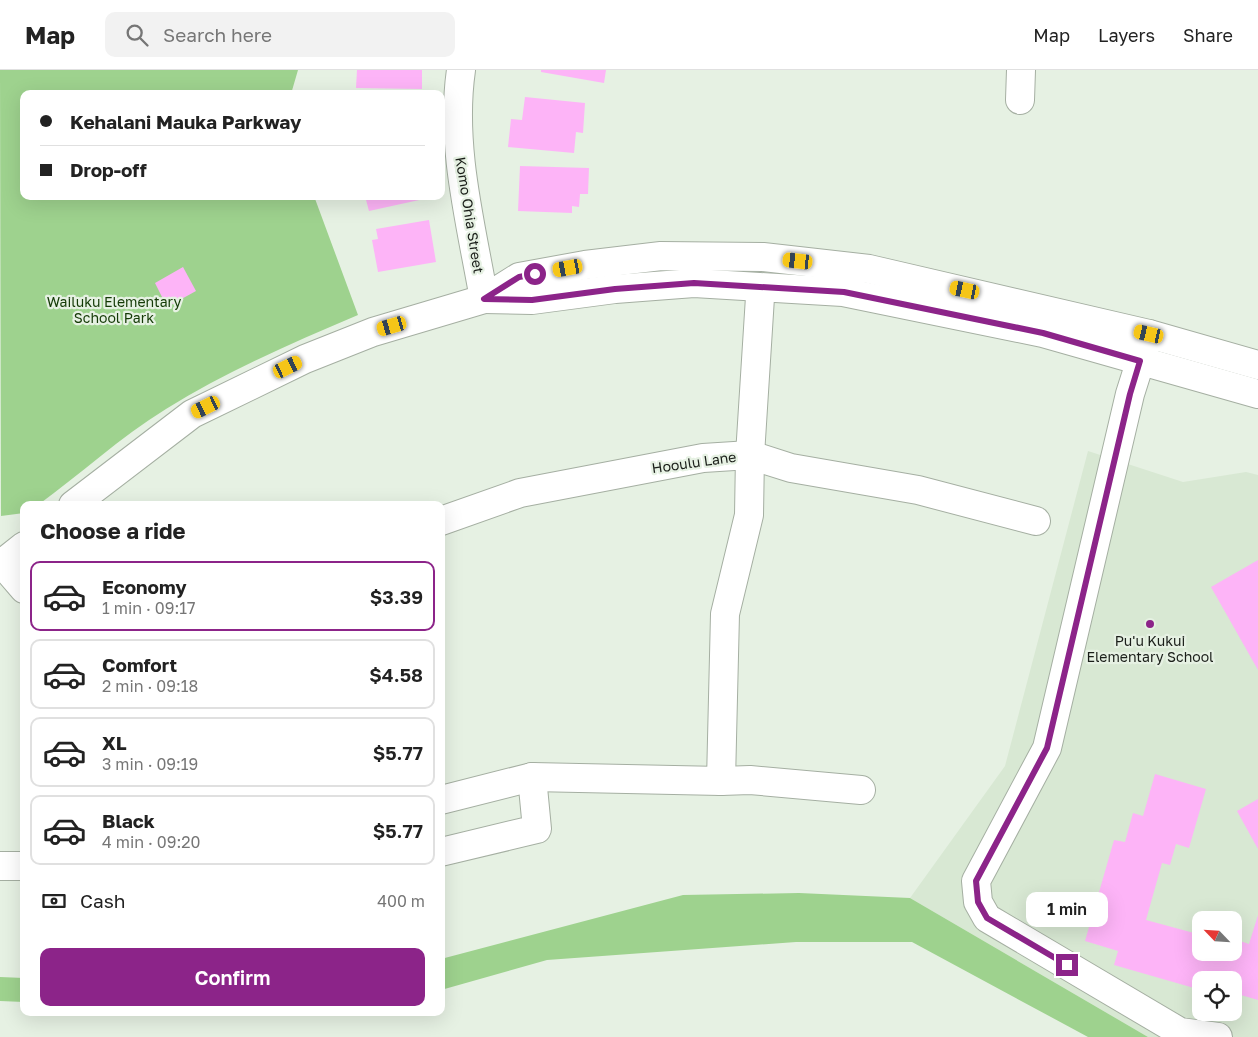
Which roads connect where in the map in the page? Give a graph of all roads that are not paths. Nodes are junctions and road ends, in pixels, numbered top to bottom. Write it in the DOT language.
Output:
graph roads {
  1 [pos="461,70"];
  2 [pos="1021,70"];
  3 [pos="1020,100"];
  4 [pos="760,298"];
  5 [pos="484,299"];
  6 [pos="1149,334"];
  7 [pos="1140,361"];
  8 [pos="1258,365"];
  9 [pos="1258,394"];
  10 [pos="750,455"];
  11 [pos="78,501"];
  12 [pos="445,520"];
  13 [pos="1036,521"];
  14 [pos="20,549"];
  15 [pos="1,566"];
  16 [pos="20,585"];
  17 [pos="532,777"];
  18 [pos="721,781"];
  19 [pos="861,790"];
  20 [pos="445,799"];
  21 [pos="445,851"];
  22 [pos="0,866"];
  23 [pos="20,866"];
  24 [pos="1218,1037"];
  1 -- 5 [label="street, Komo Ohia Street"];
  2 -- 3 [label="street"];
  4 -- 10 [label="street"];
  5 -- 6 [label="street"];
  5 -- 7 [label="street"];
  5 -- 11 [label="street"];
  6 -- 7 [label="street"];
  6 -- 8 [label="street"];
  7 -- 9 [label="street"];
  7 -- 24 [label="street"];
  10 -- 12 [label="street, Hooulu Lane"];
  10 -- 13 [label="street, Hooulu Lane"];
  10 -- 18 [label="street"];
  14 -- 15 [label="street"];
  15 -- 16 [label="street"];
  17 -- 18 [label="street"];
  17 -- 20 [label="street"];
  17 -- 21 [label="street"];
  18 -- 19 [label="street"];
  22 -- 23 [label="street"];
}
